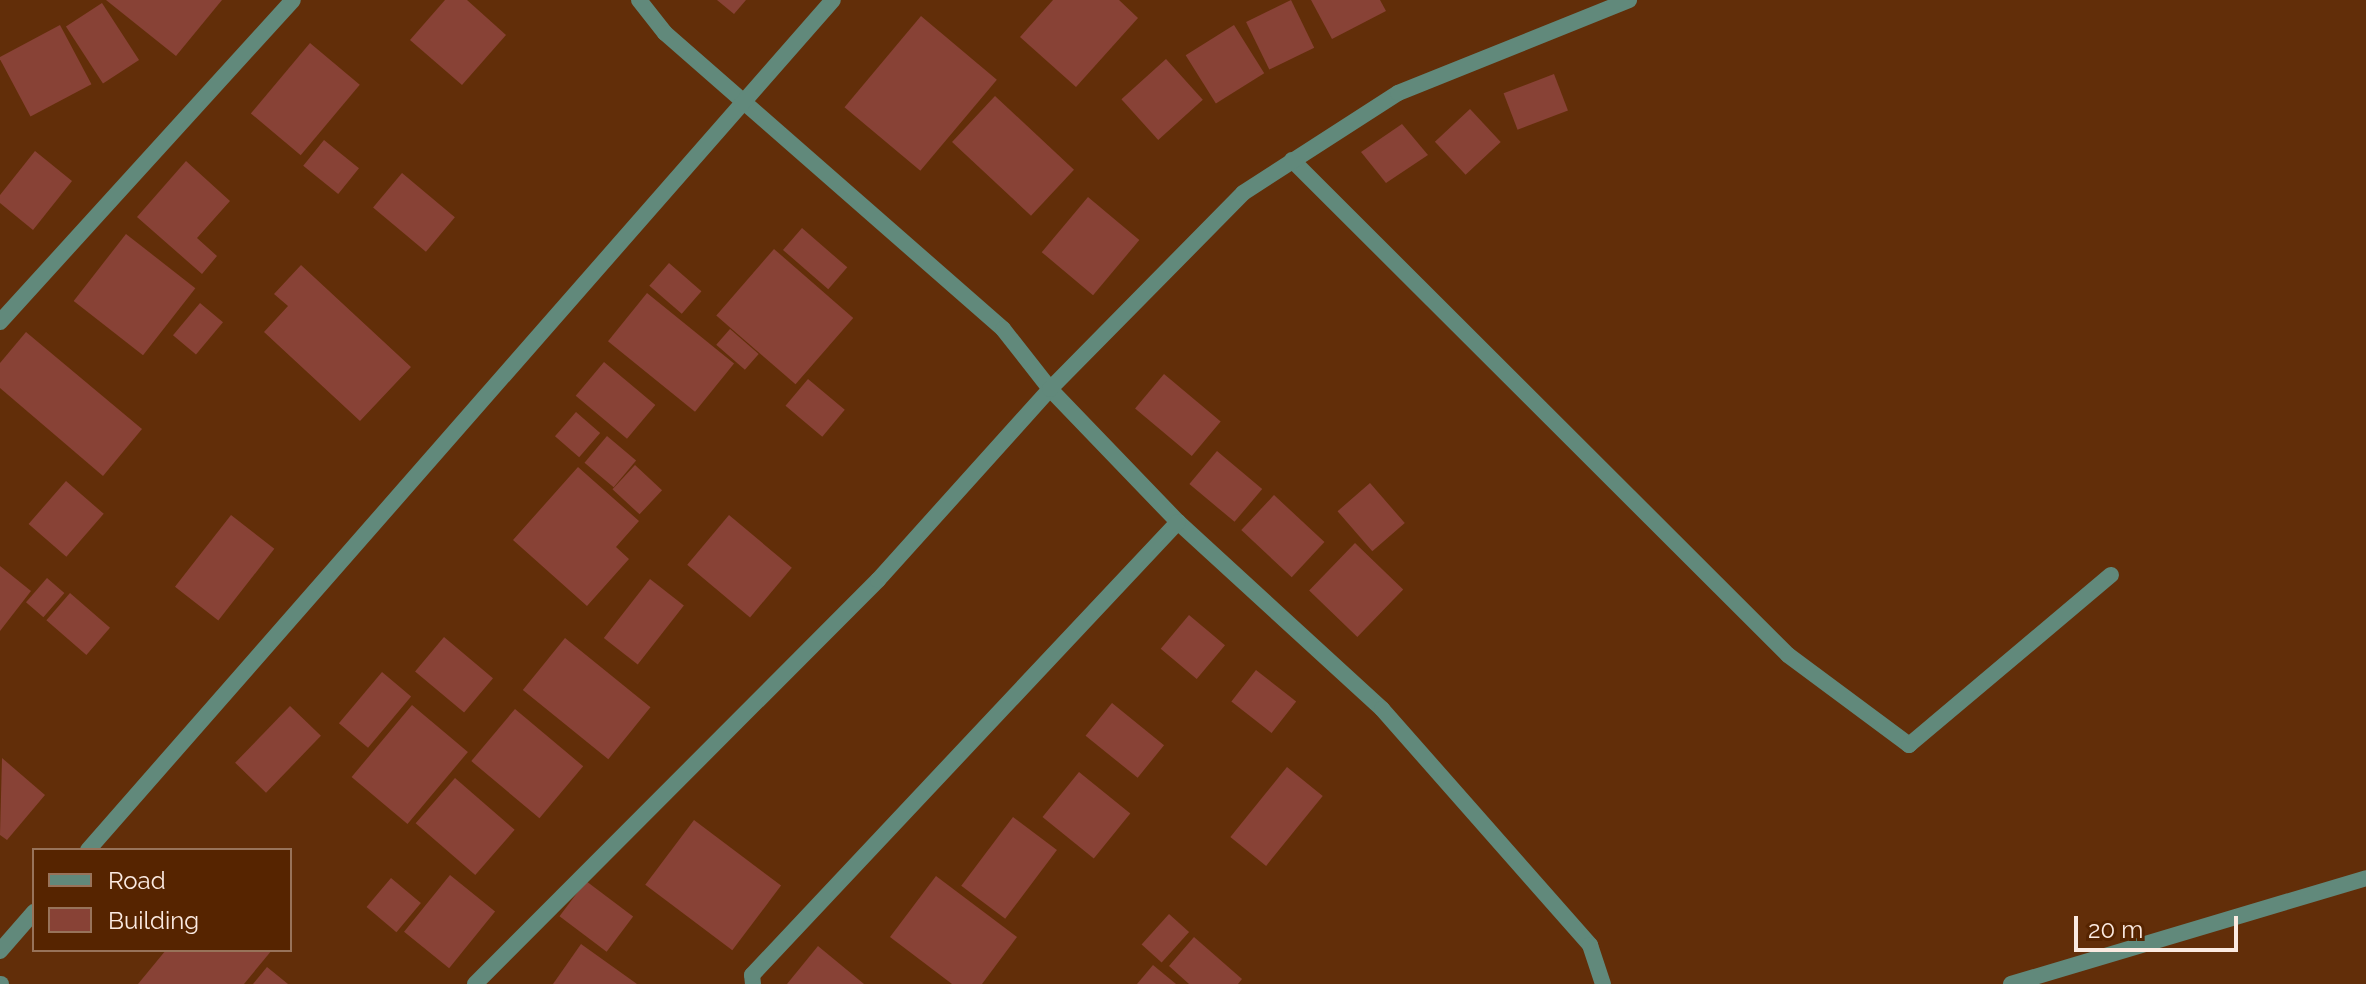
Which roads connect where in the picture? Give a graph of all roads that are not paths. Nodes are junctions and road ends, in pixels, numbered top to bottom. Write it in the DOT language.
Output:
graph roads {
  1 [pos="293,0"];
  2 [pos="639,0"];
  3 [pos="833,0"];
  4 [pos="1629,0"];
  5 [pos="743,101"];
  6 [pos="1292,160"];
  7 [pos="0,322"];
  8 [pos="1050,389"];
  9 [pos="1178,522"];
  10 [pos="2111,575"];
  11 [pos="90,848"];
  12 [pos="2366,878"];
  13 [pos="32,914"];
  14 [pos="0,951"];
  15 [pos="475,984"];
  16 [pos="753,984"];
  17 [pos="1603,984"];
  18 [pos="2011,984"];
  1 -- 7 [label="street"];
  2 -- 5 [label="street"];
  3 -- 5 [label="street"];
  4 -- 6 [label="street"];
  5 -- 8 [label="street"];
  5 -- 11 [label="street"];
  6 -- 8 [label="street"];
  6 -- 10 [label="street"];
  8 -- 9 [label="street"];
  8 -- 15 [label="street"];
  9 -- 16 [label="street"];
  9 -- 17 [label="street"];
  12 -- 18 [label="street"];
  13 -- 14 [label="street"];
}
